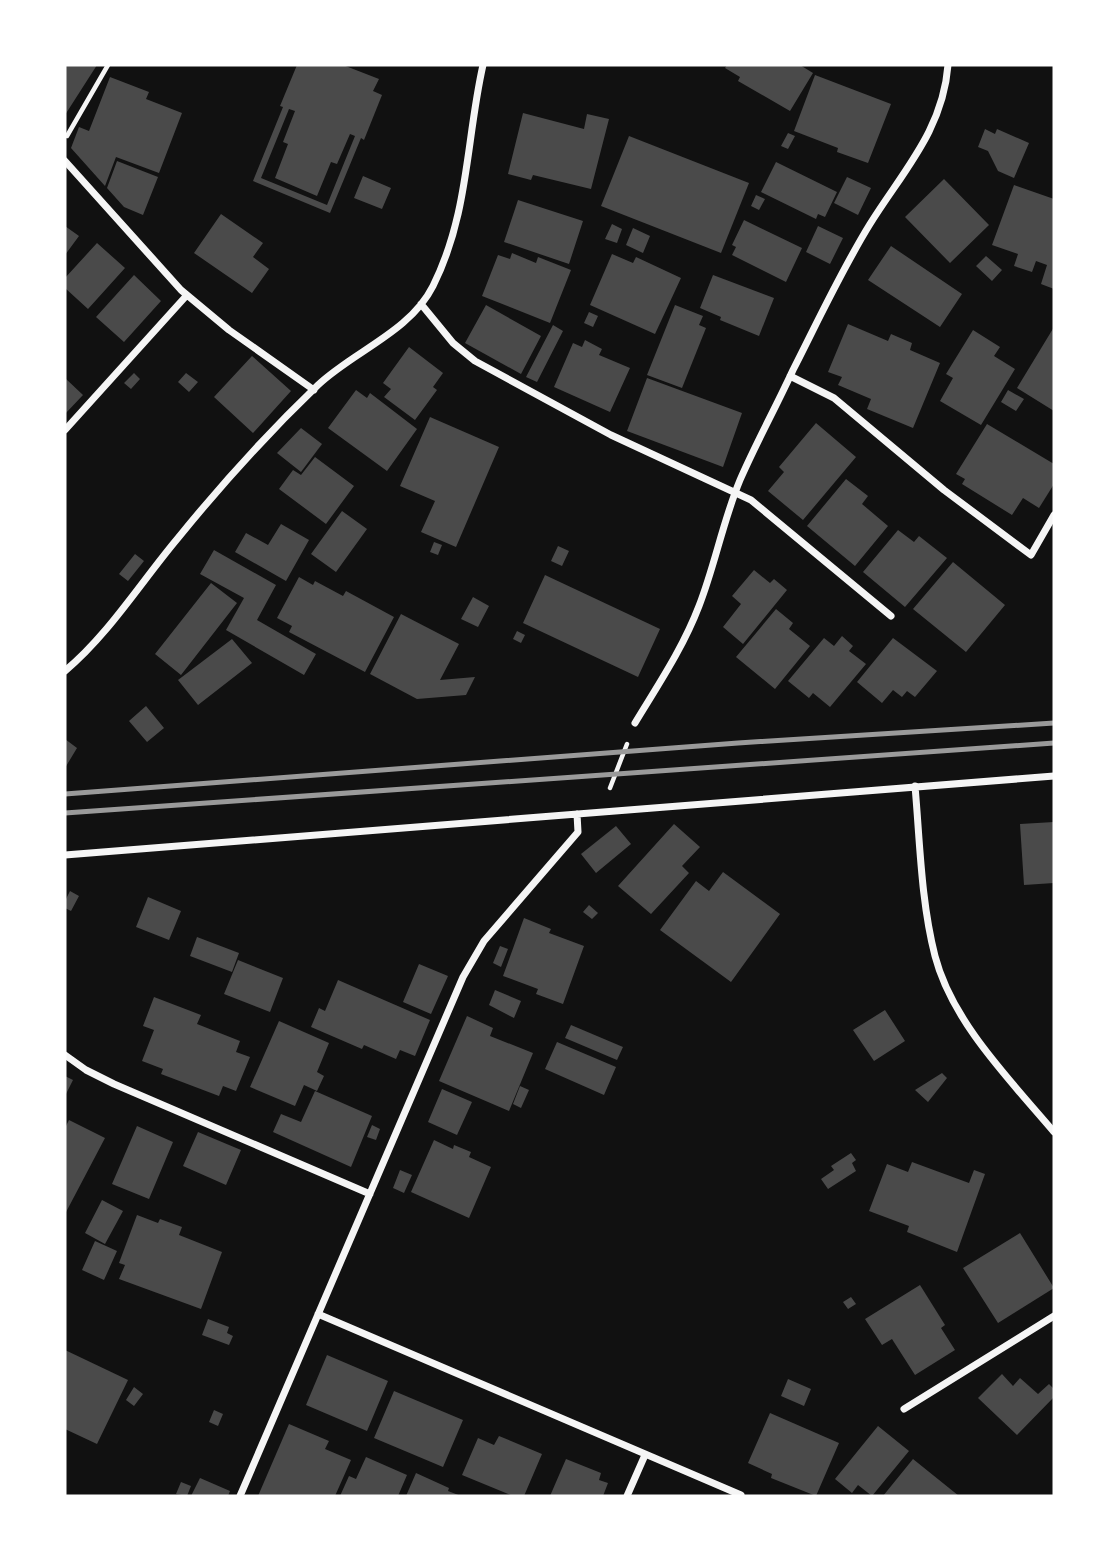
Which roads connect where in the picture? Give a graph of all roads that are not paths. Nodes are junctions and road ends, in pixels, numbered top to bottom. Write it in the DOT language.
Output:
graph roads {
  1 [pos="483,65"];
  2 [pos="948,65"];
  3 [pos="65,161"];
  4 [pos="187,295"];
  5 [pos="421,304"];
  6 [pos="790,376"];
  7 [pos="314,390"];
  8 [pos="65,430"];
  9 [pos="736,492"];
  10 [pos="1054,514"];
  11 [pos="891,616"];
  12 [pos="65,671"];
  13 [pos="635,723"];
  14 [pos="1054,776"];
  15 [pos="915,786"];
  16 [pos="576,814"];
  17 [pos="65,855"];
  18 [pos="65,1055"];
  19 [pos="1054,1132"];
  20 [pos="370,1194"];
  21 [pos="318,1314"];
  22 [pos="1054,1316"];
  23 [pos="904,1409"];
  24 [pos="645,1455"];
  25 [pos="741,1495"];
  26 [pos="240,1496"];
  27 [pos="627,1496"];
  1 -- 5 [label="street"];
  2 -- 6 [label="street"];
  3 -- 4 [label="street"];
  4 -- 7 [label="street"];
  4 -- 8 [label="street"];
  5 -- 7 [label="street"];
  5 -- 9 [label="street"];
  6 -- 9 [label="street"];
  6 -- 10 [label="street"];
  7 -- 12 [label="street"];
  9 -- 11 [label="street"];
  9 -- 13 [label="street"];
  14 -- 15 [label="street"];
  15 -- 16 [label="street"];
  15 -- 19 [label="street"];
  16 -- 17 [label="street"];
  16 -- 20 [label="street"];
  18 -- 20 [label="street"];
  20 -- 21 [label="street"];
  21 -- 24 [label="street"];
  21 -- 26 [label="street"];
  22 -- 23 [label="street"];
  24 -- 25 [label="street"];
  24 -- 27 [label="street"];
}
